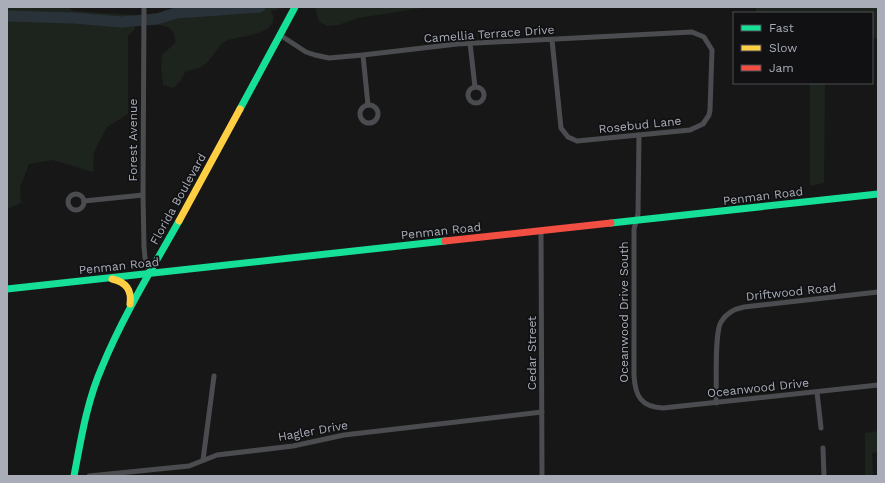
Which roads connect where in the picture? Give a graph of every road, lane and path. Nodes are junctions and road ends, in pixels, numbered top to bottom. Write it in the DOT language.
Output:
graph roads {
  1 [pos="144,7"];
  2 [pos="295,7"];
  3 [pos="280,35"];
  4 [pos="552,40"];
  5 [pos="470,44"];
  6 [pos="363,55"];
  7 [pos="475,87"];
  8 [pos="368,105"];
  9 [pos="706,120"];
  10 [pos="639,135"];
  11 [pos="878,194"];
  12 [pos="143,195"];
  13 [pos="84,201"];
  14 [pos="635,220"];
  15 [pos="541,230"];
  16 [pos="150,273"];
  17 [pos="104,278"];
  18 [pos="7,289"];
  19 [pos="878,292"];
  20 [pos="130,308"];
  21 [pos="214,376"];
  22 [pos="878,385"];
  23 [pos="818,392"];
  24 [pos="642,401"];
  25 [pos="716,402"];
  26 [pos="542,412"];
  27 [pos="821,428"];
  28 [pos="823,448"];
  29 [pos="203,460"];
  30 [pos="74,476"];
  31 [pos="89,476"];
  32 [pos="542,476"];
  33 [pos="824,476"];
  1 -- 12 [label="street, Forest Avenue"];
  2 -- 3 [label="street, Florida Boulevard"];
  3 -- 6 [label="street, Camellia Terrace Drive"];
  3 -- 16 [label="street, Florida Boulevard"];
  4 -- 5 [label="street, Camellia Terrace Drive"];
  4 -- 9 [label="street, Camellia Terrace Drive"];
  4 -- 10 [label="street, Rosebud Lane"];
  5 -- 6 [label="street, Camellia Terrace Drive"];
  5 -- 7 [label="street"];
  6 -- 8 [label="street"];
  9 -- 10 [label="street, Rosebud Lane"];
  10 -- 14 [label="street, Oceanwood Drive South"];
  11 -- 14 [label="street, Penman Road"];
  12 -- 13 [label="street"];
  12 -- 16 [label="street, Forest Avenue"];
  14 -- 15 [label="street, Penman Road"];
  14 -- 24 [label="street, Oceanwood Drive South"];
  15 -- 16 [label="street, Penman Road"];
  15 -- 26 [label="street, Cedar Street"];
  16 -- 17 [label="street, Penman Road"];
  16 -- 20 [label="street, Florida Boulevard"];
  17 -- 18 [label="street, Penman Road"];
  17 -- 20 [label="street"];
  19 -- 25 [label="street, Driftwood Road"];
  20 -- 30 [label="street, Florida Boulevard"];
  21 -- 29 [label="street"];
  22 -- 23 [label="street, Oceanwood Drive"];
  23 -- 25 [label="street, Oceanwood Drive"];
  23 -- 27 [label="street"];
  24 -- 25 [label="street, Oceanwood Drive"];
  26 -- 29 [label="street, Hagler Drive"];
  26 -- 32 [label="street, Cedar Street"];
  28 -- 33 [label="street"];
  29 -- 31 [label="street, Hagler Drive"];
}
